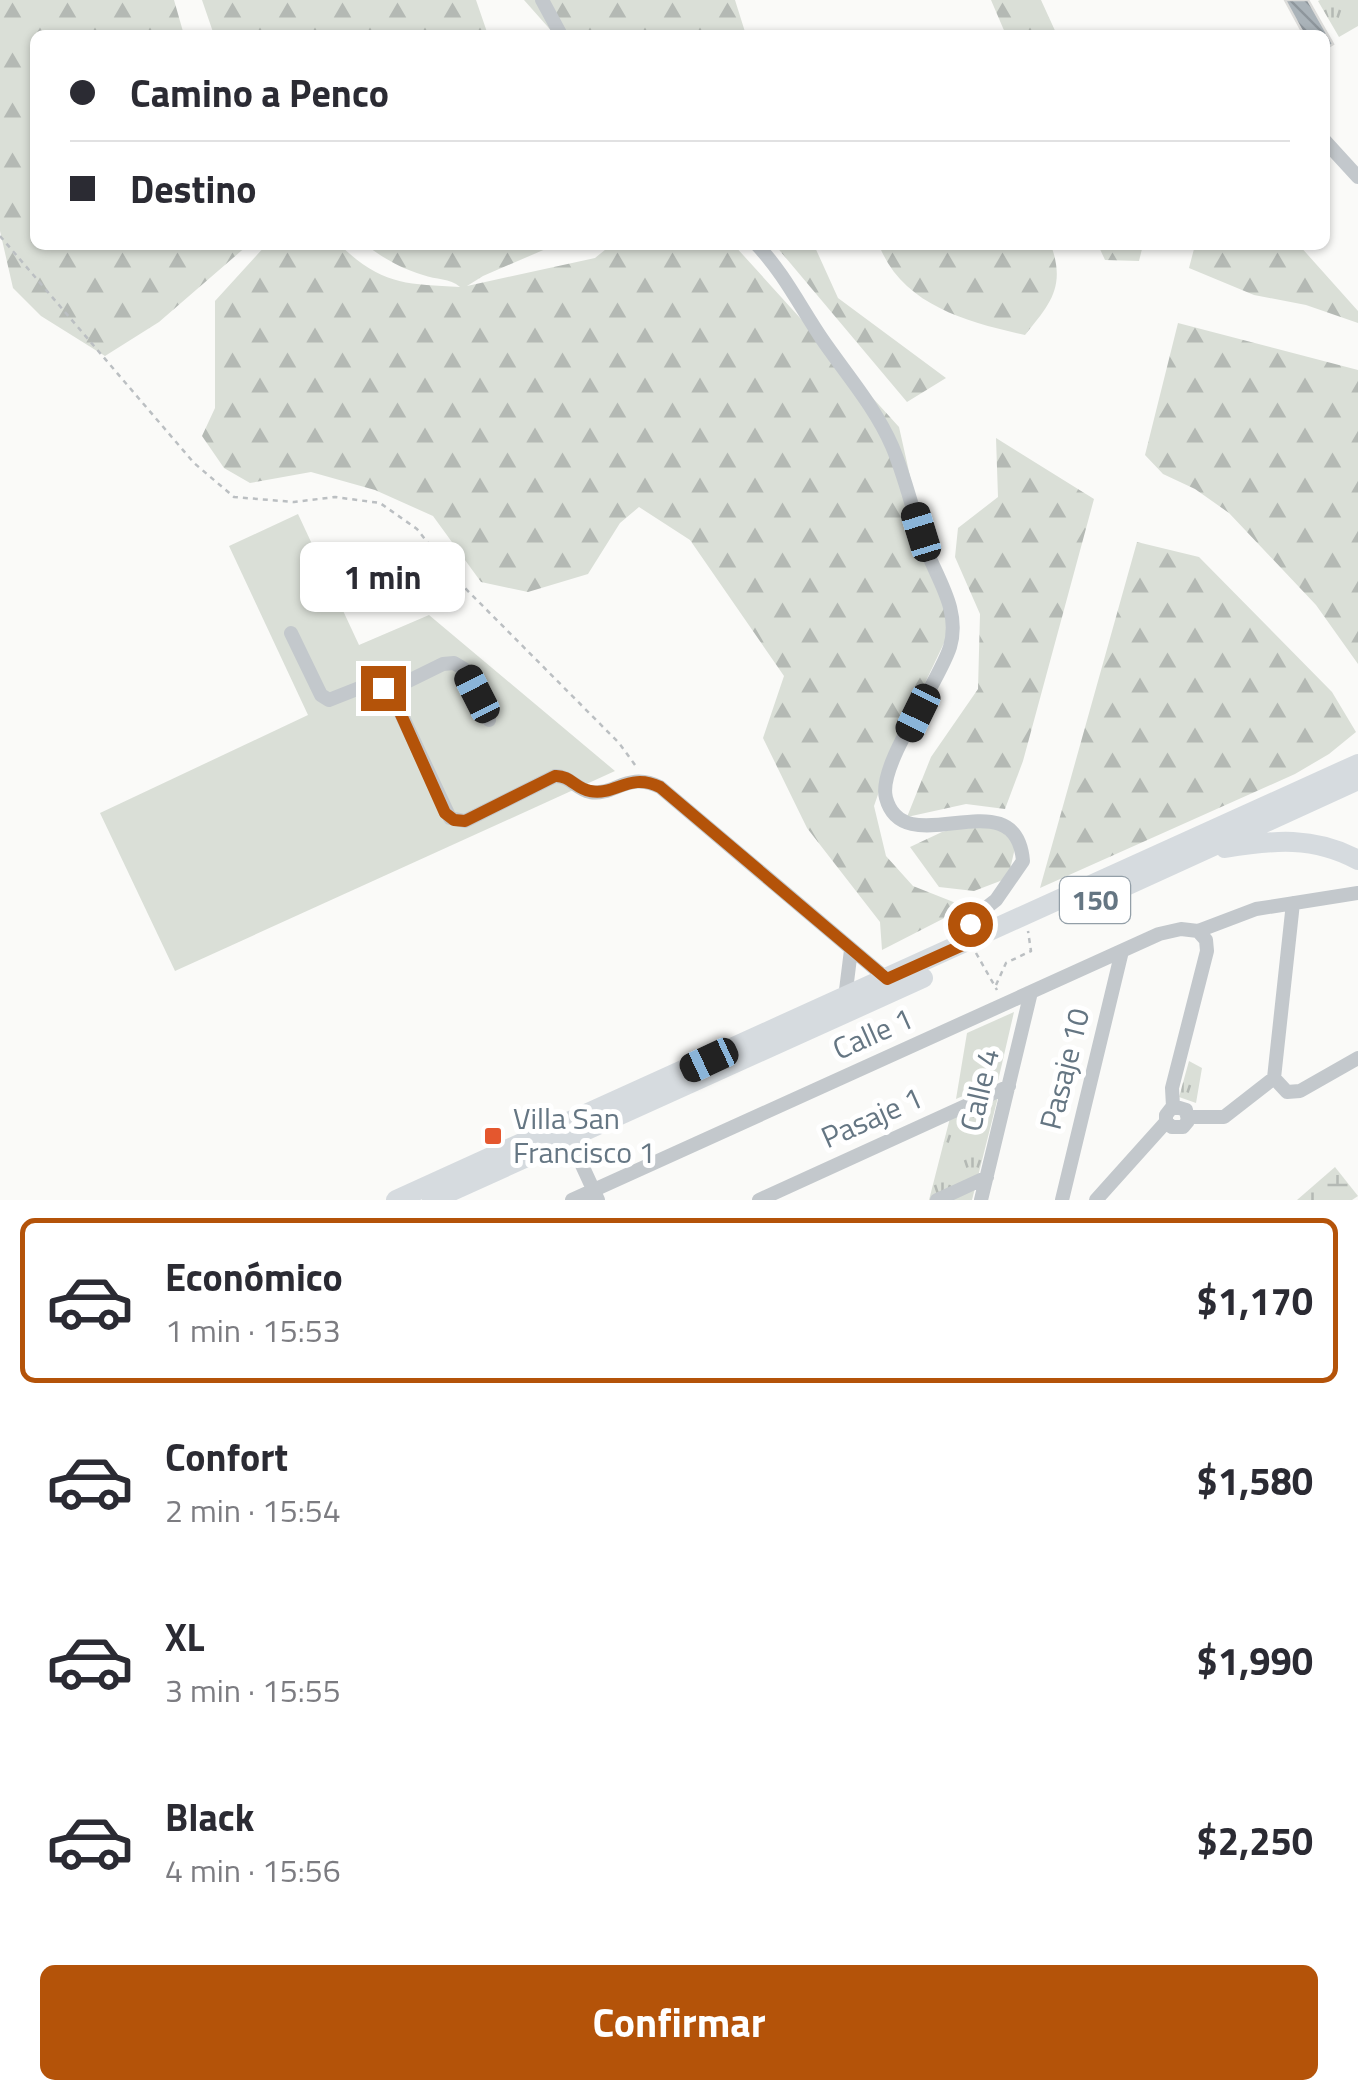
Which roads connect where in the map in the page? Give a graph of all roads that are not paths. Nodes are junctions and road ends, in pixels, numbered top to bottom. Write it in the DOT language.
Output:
graph roads {
  1 [pos="542,0"];
  2 [pos="559,30"];
  3 [pos="1330,146"];
  4 [pos="1358,177"];
  5 [pos="761,250"];
  6 [pos="291,633"];
  7 [pos="390,690"];
  8 [pos="490,720"];
  9 [pos="1358,764"];
  10 [pos="1358,780"];
  11 [pos="1199,852"];
  12 [pos="1358,860"];
  13 [pos="1358,893"];
  14 [pos="1293,903"];
  15 [pos="1198,931"];
  16 [pos="965,944"];
  17 [pos="851,950"];
  18 [pos="1122,951"];
  19 [pos="887,979"];
  20 [pos="1031,992"];
  21 [pos="845,998"];
  22 [pos="1358,1058"];
  23 [pos="1274,1078"];
  24 [pos="1008,1086"];
  25 [pos="1173,1106"];
  26 [pos="1188,1118"];
  27 [pos="1166,1122"];
  28 [pos="570,1139"];
  29 [pos="987,1177"];
  30 [pos="596,1195"];
  31 [pos="396,1200"];
  32 [pos="432,1200"];
  33 [pos="572,1200"];
  34 [pos="759,1200"];
  35 [pos="937,1200"];
  36 [pos="981,1200"];
  37 [pos="1062,1200"];
  38 [pos="1096,1200"];
  1 -- 2 [label="street"];
  3 -- 4 [label="street"];
  5 -- 16 [label="street"];
  6 -- 7 [label="street"];
  7 -- 8 [label="street"];
  7 -- 17 [label="street"];
  9 -- 16 [label="highway, 150"];
  10 -- 11 [label="highway, 150"];
  11 -- 12 [label="highway"];
  11 -- 28 [label="highway, 150"];
  13 -- 14 [label="street, Calle 1"];
  14 -- 15 [label="street, Calle 1"];
  14 -- 23 [label="street"];
  15 -- 18 [label="street, Calle 1"];
  15 -- 25 [label="street"];
  16 -- 19 [label="highway, 150"];
  17 -- 19 [label="street"];
  17 -- 21 [label="street"];
  18 -- 20 [label="street, Calle 1"];
  18 -- 37 [label="street, Pasaje 10"];
  19 -- 21 [label="highway, 150"];
  20 -- 24 [label="street, Calle 4"];
  20 -- 30 [label="street, Calle 1"];
  21 -- 31 [label="highway, 150"];
  22 -- 23 [label="street"];
  23 -- 26 [label="street"];
  24 -- 29 [label="street, Calle 4"];
  24 -- 34 [label="street, Pasaje 1"];
  25 -- 26 [label="street"];
  25 -- 27 [label="street"];
  26 -- 27 [label="street"];
  27 -- 38 [label="street"];
  28 -- 30 [label="street"];
  28 -- 32 [label="highway, 150"];
  29 -- 35 [label="street"];
  29 -- 36 [label="street, Calle 4"];
  30 -- 33 [label="street, Calle 1"];
}
